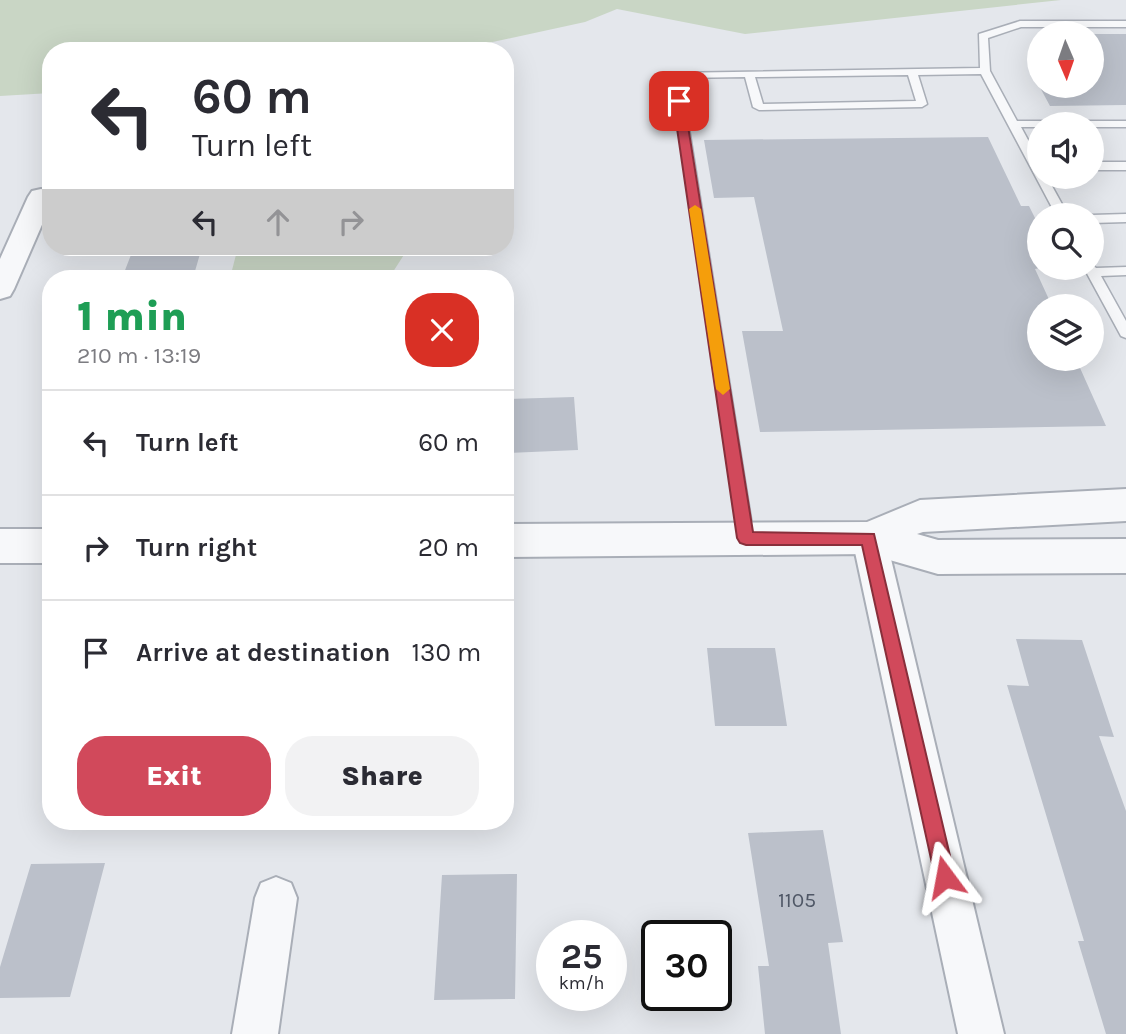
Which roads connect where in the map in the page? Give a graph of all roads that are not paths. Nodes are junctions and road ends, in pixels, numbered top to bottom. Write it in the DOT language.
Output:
graph roads {
  1 [pos="1126,24"];
  2 [pos="985,71"];
  3 [pos="912,72"];
  4 [pos="749,74"];
  5 [pos="1013,124"];
  6 [pos="1126,124"];
  7 [pos="1027,149"];
  8 [pos="1104,166"];
  9 [pos="1126,166"];
  10 [pos="41,197"];
  11 [pos="1126,218"];
  12 [pos="1104,219"];
  13 [pos="1104,270"];
  14 [pos="1126,271"];
  15 [pos="1097,280"];
  16 [pos="0,289"];
  17 [pos="1126,333"];
  18 [pos="1126,505"];
  19 [pos="746,538"];
  20 [pos="869,538"];
  21 [pos="514,541"];
  22 [pos="42,546"];
  23 [pos="0,547"];
  24 [pos="1126,556"];
  25 [pos="276,898"];
  26 [pos="255,1034"];
  27 [pos="981,1034"];
  1 -- 2 [label="lane"];
  2 -- 3 [label="lane"];
  2 -- 5 [label="lane"];
  3 -- 4 [label="lane"];
  3 -- 4 [label="lane"];
  4 -- 19 [label="lane"];
  5 -- 6 [label="lane"];
  5 -- 7 [label="lane"];
  8 -- 9 [label="lane"];
  10 -- 16 [label="street"];
  11 -- 12 [label="lane"];
  13 -- 14 [label="lane"];
  15 -- 17 [label="lane"];
  18 -- 20 [label="street"];
  19 -- 20 [label="street"];
  19 -- 21 [label="street"];
  20 -- 24 [label="street"];
  20 -- 27 [label="street"];
  22 -- 23 [label="street"];
  25 -- 26 [label="street"];
}
